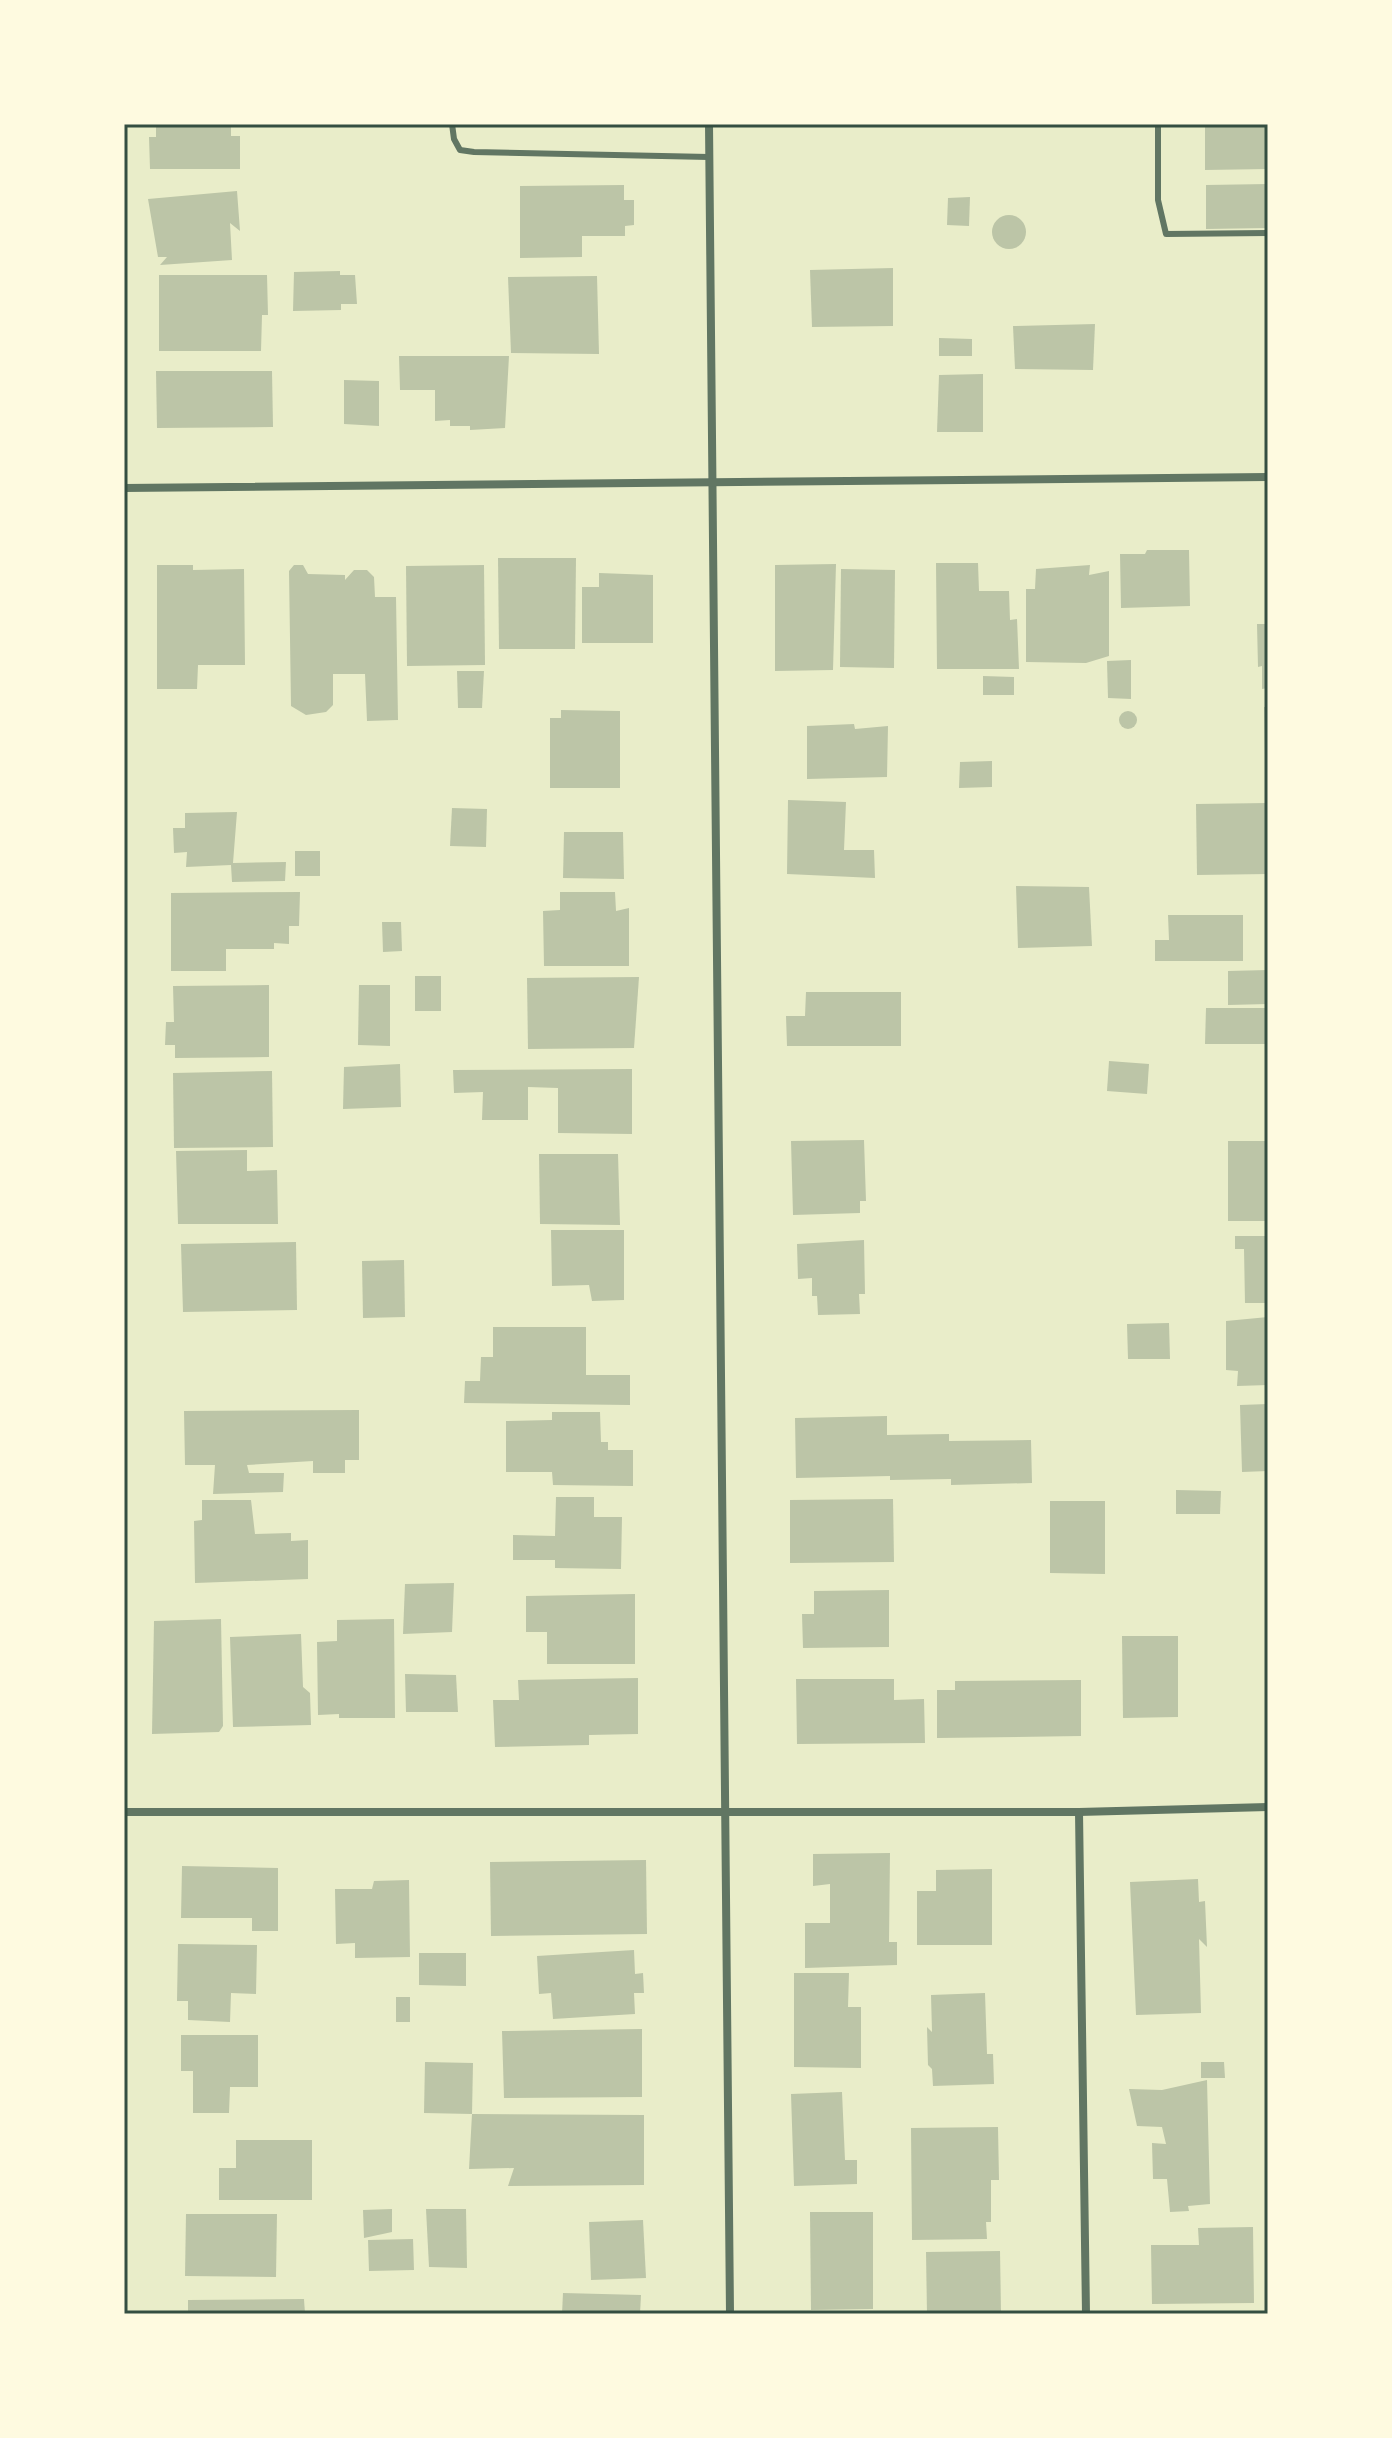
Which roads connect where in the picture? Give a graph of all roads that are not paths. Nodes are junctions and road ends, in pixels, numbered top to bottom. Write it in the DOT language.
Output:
graph roads {
  1 [pos="452,124"];
  2 [pos="709,124"];
  3 [pos="1158,124"];
  4 [pos="709,157"];
  5 [pos="1268,233"];
  6 [pos="1268,477"];
  7 [pos="712,483"];
  8 [pos="124,488"];
  9 [pos="1268,1807"];
  10 [pos="124,1812"];
  11 [pos="724,1812"];
  12 [pos="1079,1812"];
  13 [pos="730,2314"];
  14 [pos="1086,2314"];
  1 -- 4 [label="lane"];
  2 -- 4 [label="street"];
  3 -- 5 [label="lane"];
  4 -- 7 [label="street"];
  6 -- 7 [label="street"];
  7 -- 8 [label="street"];
  7 -- 11 [label="street"];
  9 -- 12 [label="street"];
  10 -- 11 [label="street"];
  11 -- 12 [label="street"];
  11 -- 13 [label="street"];
  12 -- 14 [label="street"];
}
